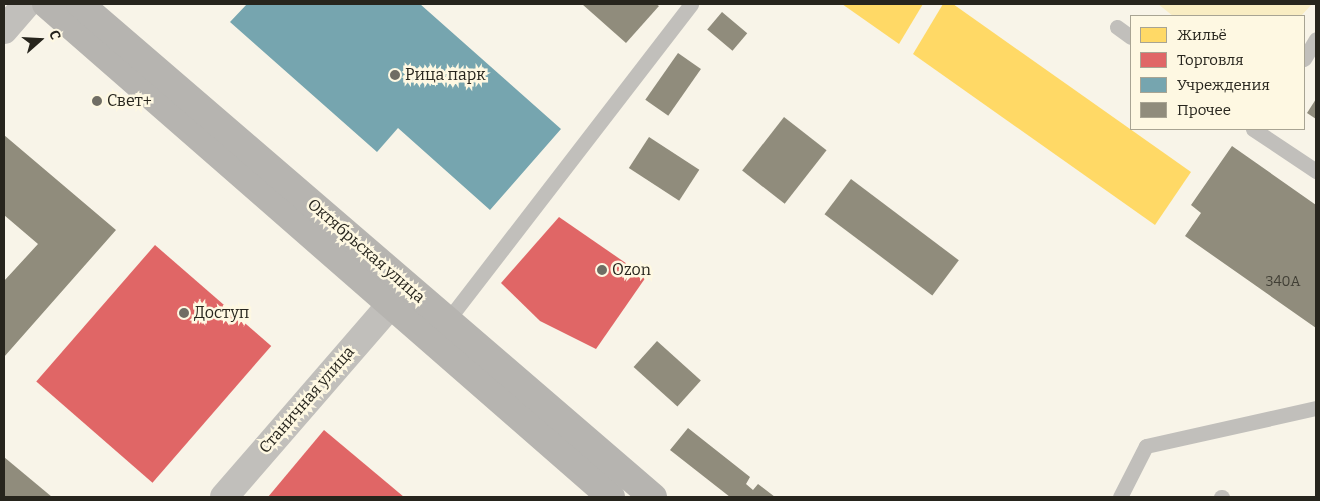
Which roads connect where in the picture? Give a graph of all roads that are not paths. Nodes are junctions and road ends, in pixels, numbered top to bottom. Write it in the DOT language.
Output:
graph roads {
  1 [pos="27,4"];
  2 [pos="46,4"];
  3 [pos="80,4"];
  4 [pos="691,4"];
  5 [pos="1117,27"];
  6 [pos="4,30"];
  7 [pos="1130,36"];
  8 [pos="1316,39"];
  9 [pos="1305,57"];
  10 [pos="1258,130"];
  11 [pos="1316,171"];
  12 [pos="391,304"];
  13 [pos="447,321"];
  14 [pos="1316,408"];
  15 [pos="224,497"];
  16 [pos="610,497"];
  17 [pos="653,497"];
  18 [pos="1120,497"];
  1 -- 6 [label="street"];
  2 -- 12 [label="main road, Октябрьская улица"];
  3 -- 13 [label="main road, Октябрьская улица"];
  4 -- 13 [label="lane"];
  5 -- 7 [label="lane"];
  8 -- 9 [label="lane"];
  10 -- 11 [label="lane"];
  12 -- 15 [label="street, Станичная улица"];
  12 -- 16 [label="main road, Октябрьская улица"];
  13 -- 17 [label="main road, Октябрьская улица"];
  14 -- 18 [label="lane"];
}
